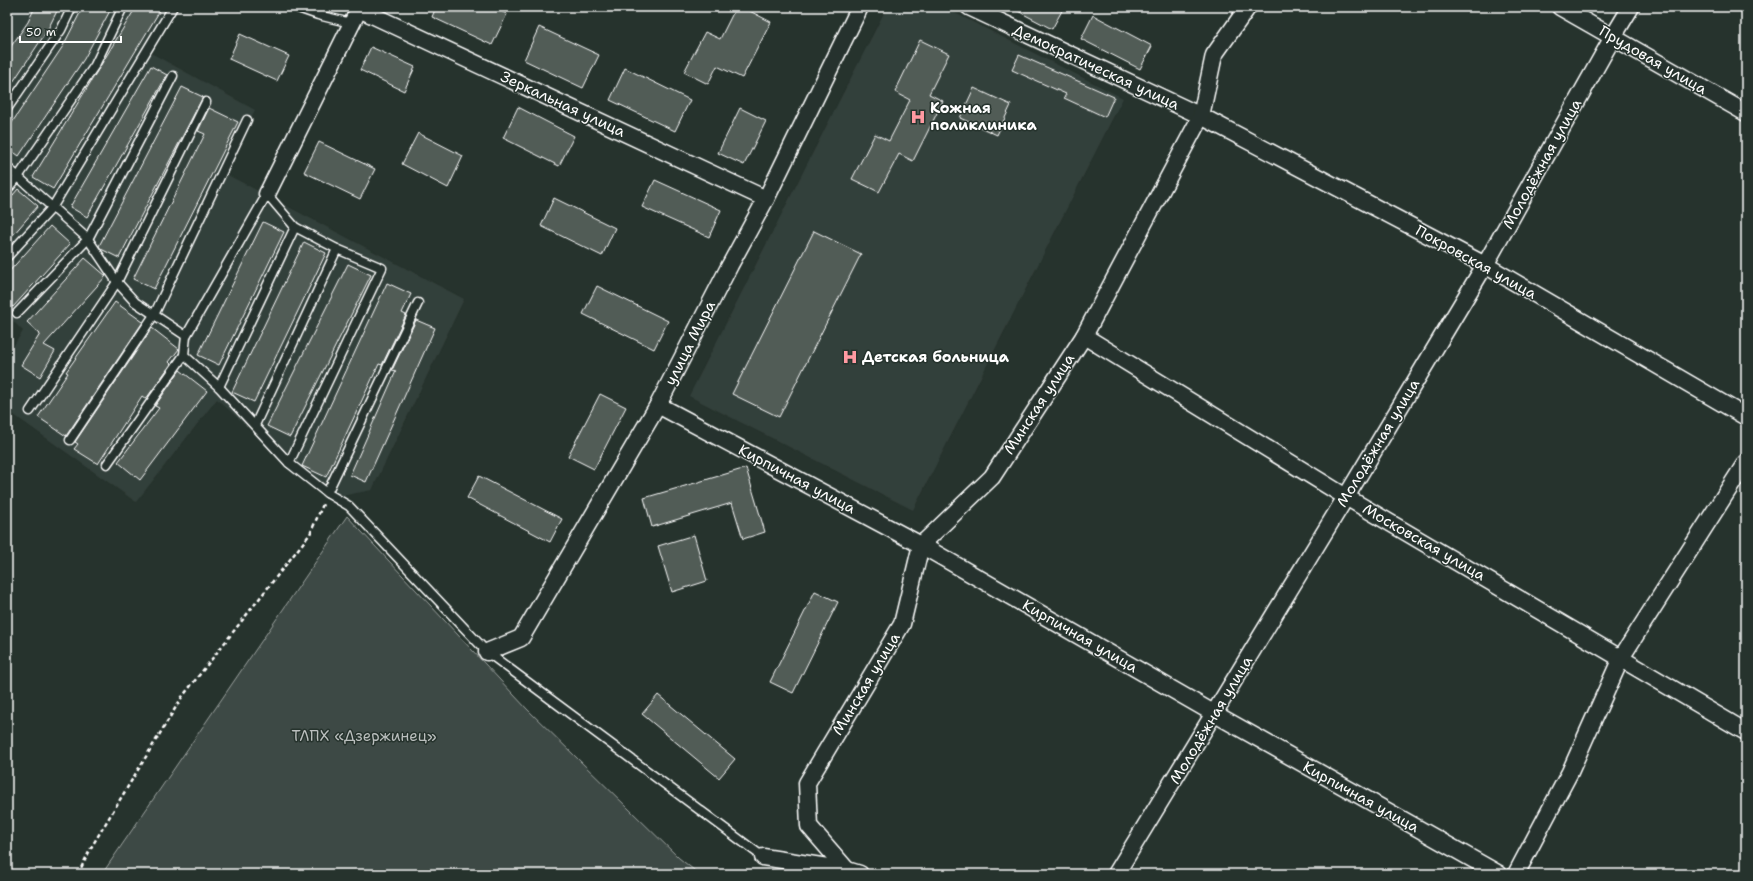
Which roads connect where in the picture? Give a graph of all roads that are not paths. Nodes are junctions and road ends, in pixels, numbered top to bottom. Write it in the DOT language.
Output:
graph roads {
  1 [pos="72,7"];
  2 [pos="123,7"];
  3 [pos="173,7"];
  4 [pos="295,7"];
  5 [pos="860,7"];
  6 [pos="969,7"];
  7 [pos="1248,7"];
  8 [pos="1560,7"];
  9 [pos="1631,7"];
  10 [pos="359,8"];
  11 [pos="351,23"];
  12 [pos="1613,37"];
  13 [pos="173,76"];
  14 [pos="206,102"];
  15 [pos="7,108"];
  16 [pos="1746,113"];
  17 [pos="1201,116"];
  18 [pos="247,120"];
  19 [pos="7,166"];
  20 [pos="18,177"];
  21 [pos="7,190"];
  22 [pos="267,194"];
  23 [pos="766,199"];
  24 [pos="52,208"];
  25 [pos="295,227"];
  26 [pos="88,239"];
  27 [pos="337,249"];
  28 [pos="7,257"];
  29 [pos="1485,265"];
  30 [pos="117,282"];
  31 [pos="418,303"];
  32 [pos="17,313"];
  33 [pos="154,315"];
  34 [pos="186,336"];
  35 [pos="1084,336"];
  36 [pos="184,355"];
  37 [pos="219,387"];
  38 [pos="658,405"];
  39 [pos="30,410"];
  40 [pos="1746,417"];
  41 [pos="255,425"];
  42 [pos="70,440"];
  43 [pos="1746,462"];
  44 [pos="289,463"];
  45 [pos="107,464"];
  46 [pos="327,493"];
  47 [pos="1346,497"];
  48 [pos="921,545"];
  49 [pos="487,652"];
  50 [pos="1621,658"];
  51 [pos="1215,714"];
  52 [pos="1746,732"];
  53 [pos="763,857"];
  54 [pos="852,873"];
  55 [pos="1116,874"];
  56 [pos="1499,874"];
  57 [pos="1516,874"];
  1 -- 15 [label="lane"];
  2 -- 20 [label="lane"];
  3 -- 24 [label="lane"];
  4 -- 11 [label="lane"];
  5 -- 23 [label="street, улица Мира"];
  6 -- 17 [label="street, Демократическая улица"];
  7 -- 17 [label="street, Минская улица"];
  8 -- 12 [label="street, Прудовая улица"];
  9 -- 12 [label="street, Молодёжная улица"];
  10 -- 11 [label="street"];
  10 -- 23 [label="street, Зеркальная улица"];
  11 -- 22 [label="street"];
  12 -- 16 [label="street, Прудовая улица"];
  12 -- 29 [label="street, Молодёжная улица"];
  13 -- 26 [label="lane"];
  14 -- 30 [label="lane"];
  17 -- 29 [label="street, Покровская улица"];
  17 -- 35 [label="street, Минская улица"];
  18 -- 33 [label="lane"];
  19 -- 20 [label="lane"];
  20 -- 21 [label="lane"];
  20 -- 24 [label="lane"];
  22 -- 25 [label="lane"];
  22 -- 34 [label="lane"];
  23 -- 38 [label="street, улица Мира"];
  24 -- 26 [label="lane"];
  24 -- 28 [label="lane"];
  25 -- 27 [label="lane"];
  25 -- 37 [label="lane"];
  26 -- 30 [label="lane"];
  26 -- 32 [label="lane"];
  27 -- 41 [label="lane"];
  27 -- 44 [label="lane"];
  29 -- 40 [label="street, Покровская улица"];
  29 -- 47 [label="street, Молодёжная улица"];
  30 -- 33 [label="lane"];
  30 -- 39 [label="lane"];
  31 -- 46 [label="lane"];
  33 -- 34 [label="lane"];
  33 -- 42 [label="lane"];
  34 -- 36 [label="lane"];
  35 -- 47 [label="street, Московская улица"];
  35 -- 48 [label="street, Минская улица"];
  36 -- 37 [label="lane"];
  36 -- 45 [label="lane"];
  37 -- 41 [label="lane"];
  38 -- 48 [label="street, Кирпичная улица"];
  38 -- 49 [label="street, улица Мира"];
  41 -- 44 [label="lane"];
  43 -- 50 [label="street"];
  44 -- 46 [label="lane"];
  46 -- 49 [label="lane"];
  47 -- 50 [label="street, Московская улица"];
  47 -- 51 [label="street, Молодёжная улица"];
  48 -- 51 [label="street, Кирпичная улица"];
  48 -- 54 [label="street, Минская улица"];
  49 -- 53 [label="lane"];
  50 -- 52 [label="street, Московская улица"];
  50 -- 57 [label="street"];
  51 -- 55 [label="street, Молодёжная улица"];
  51 -- 56 [label="street, Кирпичная улица"];
  53 -- 54 [label="street"];
}
